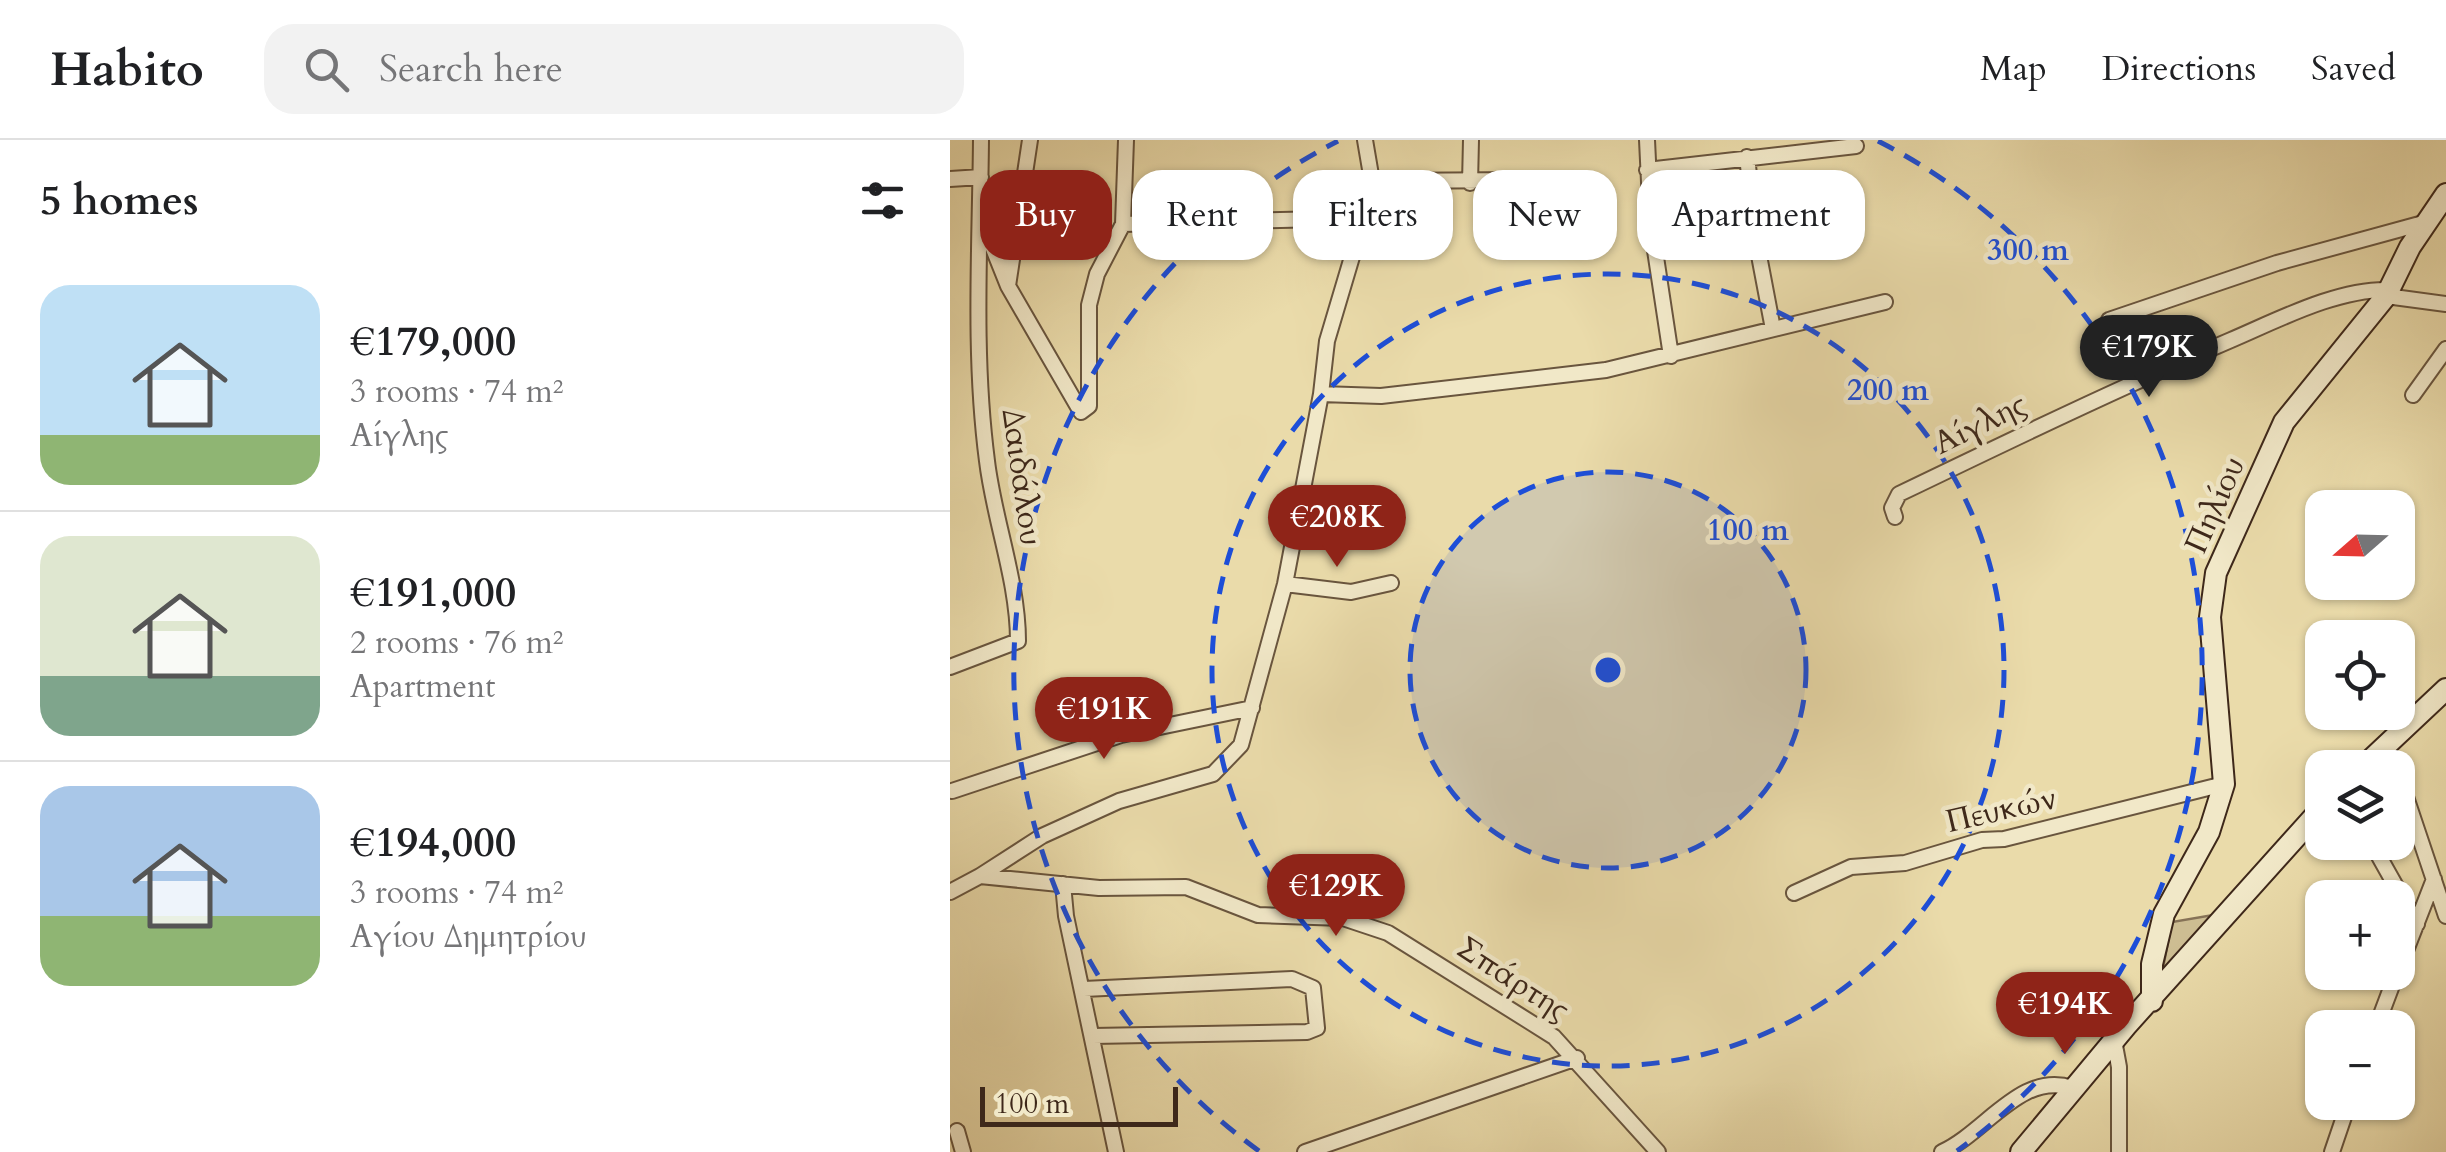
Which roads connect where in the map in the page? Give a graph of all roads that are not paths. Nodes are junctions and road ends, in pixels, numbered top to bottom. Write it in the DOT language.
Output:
graph roads {
  1 [pos="981,140"];
  2 [pos="1030,140"];
  3 [pos="1126,140"];
  4 [pos="1365,140"];
  5 [pos="1471,140"];
  6 [pos="1647,140"];
  7 [pos="1788,146"];
  8 [pos="1856,146"];
  9 [pos="1747,157"];
  10 [pos="980,170"];
  11 [pos="1370,170"];
  12 [pos="1647,170"];
  13 [pos="980,177"];
  14 [pos="950,179"];
  15 [pos="1453,183"];
  16 [pos="1470,183"];
  17 [pos="1473,183"];
  18 [pos="2446,194"];
  19 [pos="1293,220"];
  20 [pos="2427,222"];
  21 [pos="1123,224"];
  22 [pos="980,237"];
  23 [pos="998,260"];
  24 [pos="1351,260"];
  25 [pos="1659,260"];
  26 [pos="1008,286"];
  27 [pos="2388,293"];
  28 [pos="1885,302"];
  29 [pos="2446,304"];
  30 [pos="1774,329"];
  31 [pos="2446,349"];
  32 [pos="1671,356"];
  33 [pos="2132,383"];
  34 [pos="1322,394"];
  35 [pos="2414,395"];
  36 [pos="1895,517"];
  37 [pos="1391,583"];
  38 [pos="1284,584"];
  39 [pos="950,667"];
  40 [pos="2446,688"];
  41 [pos="1252,708"];
  42 [pos="2386,741"];
  43 [pos="2378,750"];
  44 [pos="2389,750"];
  45 [pos="2224,784"];
  46 [pos="952,791"];
  47 [pos="2415,823"];
  48 [pos="2305,827"];
  49 [pos="2381,860"];
  50 [pos="980,876"];
  51 [pos="2434,879"];
  52 [pos="1063,884"];
  53 [pos="950,892"];
  54 [pos="1794,893"];
  55 [pos="2446,916"];
  56 [pos="2417,924"];
  57 [pos="2415,929"];
  58 [pos="1084,990"];
  59 [pos="2152,1000"];
  60 [pos="1094,1036"];
  61 [pos="2114,1040"];
  62 [pos="1577,1058"];
  63 [pos="2072,1088"];
  64 [pos="2343,1120"];
  65 [pos="957,1131"];
  66 [pos="963,1152"];
  67 [pos="1116,1152"];
  68 [pos="1305,1152"];
  69 [pos="1658,1152"];
  70 [pos="1942,1152"];
  71 [pos="2021,1152"];
  72 [pos="2120,1152"];
  73 [pos="2332,1152"];
  1 -- 10 [label="street, Δαιδάλου"];
  2 -- 26 [label="street"];
  3 -- 21 [label="street"];
  4 -- 11 [label="street"];
  5 -- 16 [label="street"];
  6 -- 12 [label="street"];
  7 -- 8 [label="street"];
  7 -- 9 [label="street"];
  9 -- 12 [label="street"];
  9 -- 30 [label="street"];
  13 -- 14 [label="street"];
  15 -- 16 [label="street"];
  16 -- 17 [label="street"];
  18 -- 20 [label="street, Πηλίου"];
  19 -- 21 [label="street"];
  20 -- 27 [label="street, Πηλίου"];
  20 -- 33 [label="street"];
  21 -- 26 [label="street"];
  22 -- 39 [label="street, Δαιδάλου"];
  23 -- 26 [label="street"];
  24 -- 34 [label="street"];
  25 -- 32 [label="street"];
  27 -- 29 [label="street, Αίγλης"];
  27 -- 33 [label="street, Αίγλης"];
  27 -- 45 [label="street, Πηλίου"];
  28 -- 30 [label="street"];
  30 -- 32 [label="street"];
  31 -- 35 [label="street"];
  32 -- 34 [label="street"];
  33 -- 36 [label="street, Αίγλης"];
  34 -- 38 [label="street"];
  37 -- 38 [label="street"];
  38 -- 41 [label="street"];
  40 -- 42 [label="street"];
  41 -- 46 [label="street"];
  41 -- 50 [label="street"];
  42 -- 43 [label="street"];
  42 -- 44 [label="street"];
  45 -- 54 [label="street, Πευκών"];
  45 -- 59 [label="street, Πηλίου"];
  47 -- 51 [label="street"];
  48 -- 59 [label="street"];
  49 -- 56 [label="street"];
  50 -- 52 [label="street, Σπάρτης"];
  50 -- 53 [label="street"];
  51 -- 55 [label="street"];
  51 -- 56 [label="street"];
  52 -- 58 [label="street"];
  52 -- 62 [label="street, Σπάρτης"];
  56 -- 57 [label="street"];
  58 -- 60 [label="street"];
  58 -- 60 [label="street"];
  59 -- 61 [label="street"];
  60 -- 67 [label="street"];
  61 -- 63 [label="street"];
  61 -- 72 [label="street"];
  62 -- 68 [label="street"];
  62 -- 69 [label="street, Σπάρτης"];
  63 -- 70 [label="street"];
  63 -- 71 [label="street"];
  64 -- 73 [label="street"];
  65 -- 66 [label="street"];
}
